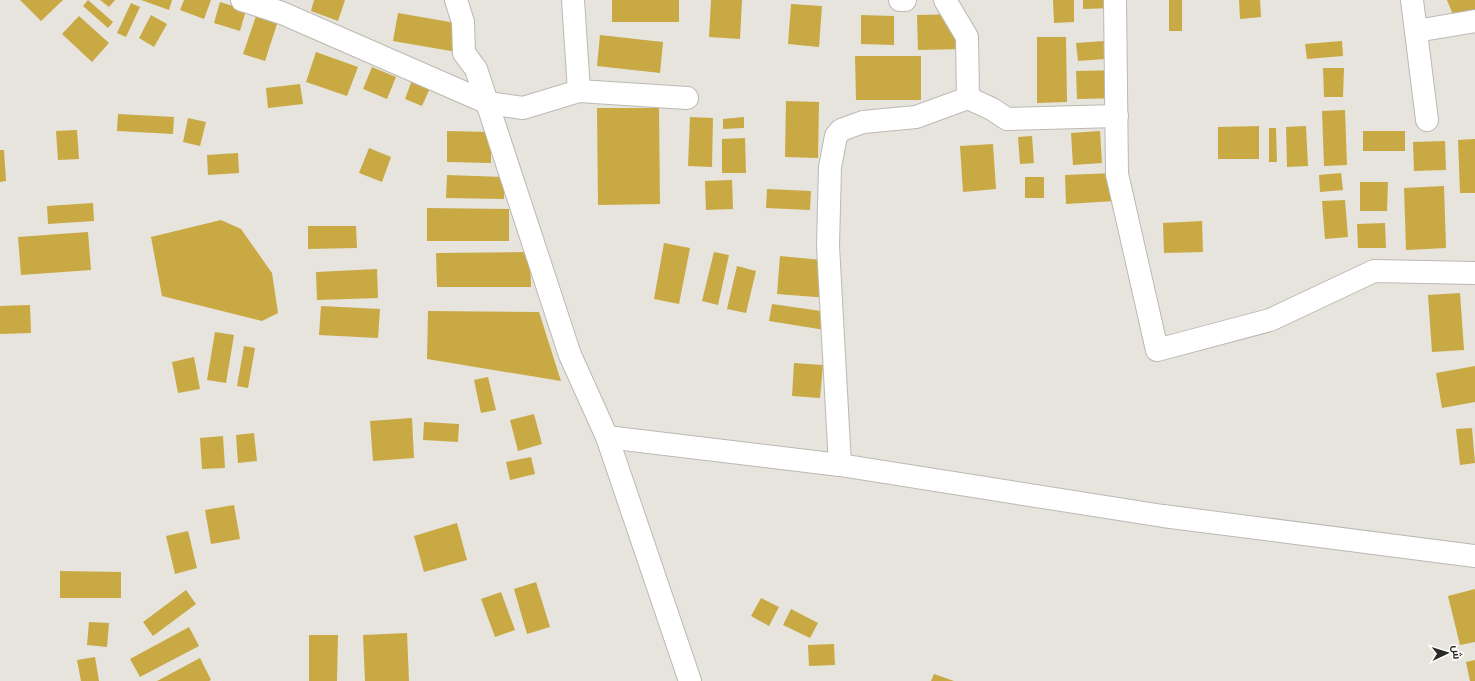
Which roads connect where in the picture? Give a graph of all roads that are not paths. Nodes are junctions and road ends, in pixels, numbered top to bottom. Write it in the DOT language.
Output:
graph roads {
  1 [pos="242,0"];
  2 [pos="456,0"];
  3 [pos="573,0"];
  4 [pos="900,0"];
  5 [pos="905,0"];
  6 [pos="945,0"];
  7 [pos="1115,0"];
  8 [pos="1412,0"];
  9 [pos="1475,21"];
  10 [pos="1416,30"];
  11 [pos="579,90"];
  12 [pos="687,98"];
  13 [pos="968,98"];
  14 [pos="488,103"];
  15 [pos="1117,116"];
  16 [pos="1427,120"];
  17 [pos="1475,273"];
  18 [pos="607,437"];
  19 [pos="840,465"];
  20 [pos="1475,556"];
  21 [pos="690,681"];
  1 -- 14 [label="street"];
  2 -- 14 [label="street"];
  3 -- 11 [label="street"];
  4 -- 5 [label="street"];
  6 -- 13 [label="street"];
  7 -- 15 [label="street"];
  8 -- 10 [label="street"];
  9 -- 10 [label="street"];
  10 -- 16 [label="street"];
  11 -- 12 [label="street"];
  11 -- 14 [label="street"];
  13 -- 15 [label="street"];
  13 -- 19 [label="street"];
  14 -- 18 [label="street"];
  15 -- 17 [label="street"];
  18 -- 19 [label="street"];
  18 -- 21 [label="street"];
  19 -- 20 [label="street"];
}
